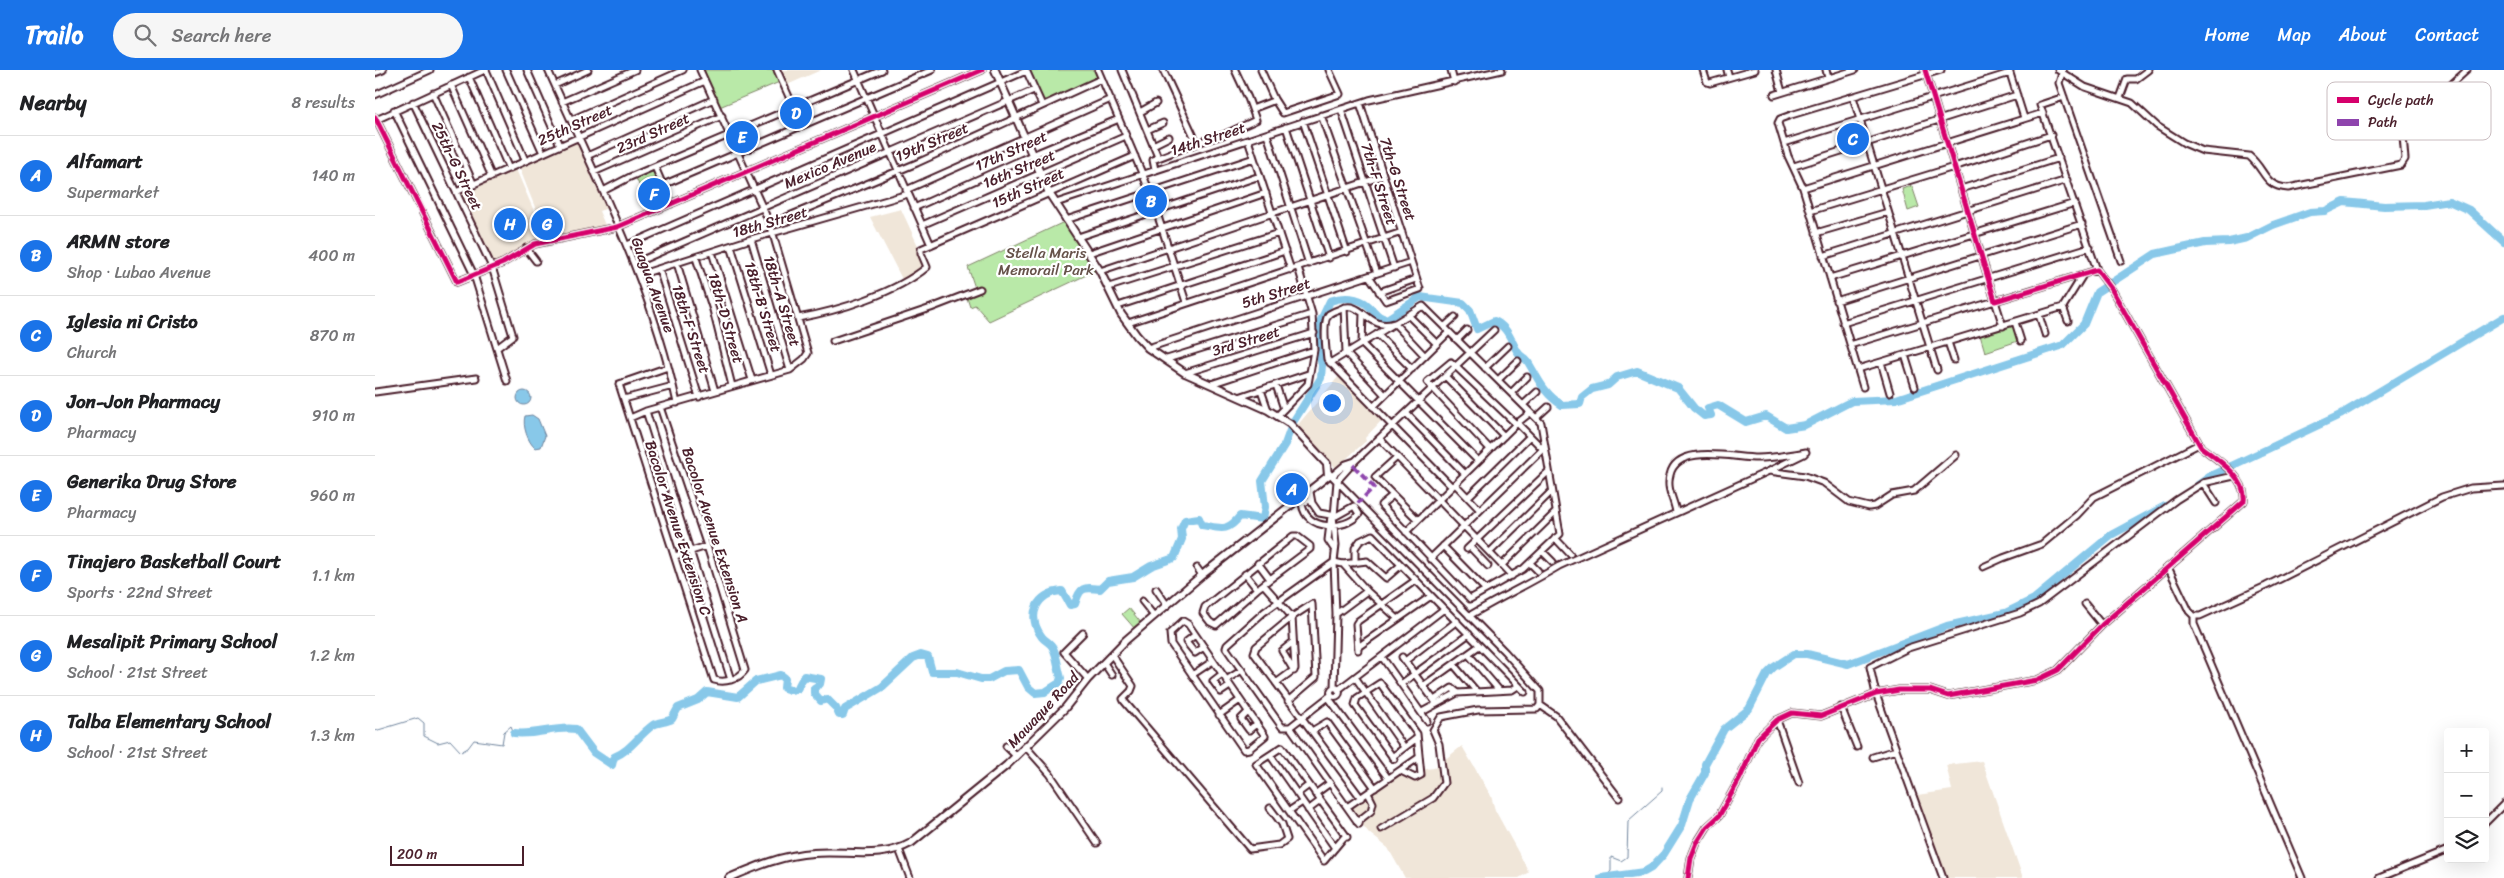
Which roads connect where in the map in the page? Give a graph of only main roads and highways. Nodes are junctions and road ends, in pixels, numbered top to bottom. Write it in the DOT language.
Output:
graph roads {
  1 [pos="995,70"];
  2 [pos="729,878"];
  1 -- 2 [label="main road, Mawaque Road"];
}
